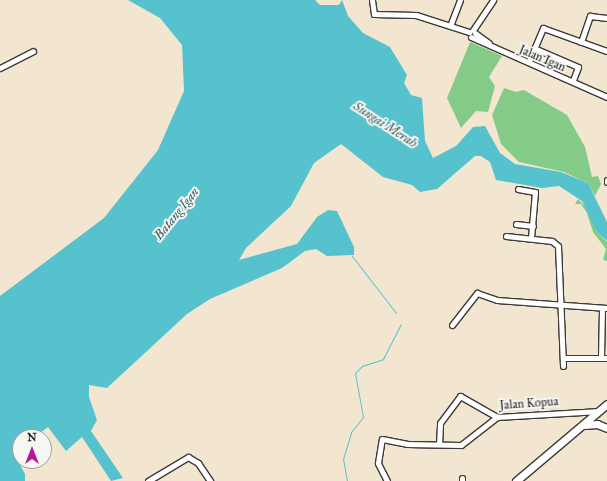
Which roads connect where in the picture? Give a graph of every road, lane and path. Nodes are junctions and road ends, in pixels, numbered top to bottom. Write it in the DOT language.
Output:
graph roads {
  1 [pos="372,0"];
  2 [pos="460,0"];
  3 [pos="493,0"];
  4 [pos="607,18"];
  5 [pos="450,26"];
  6 [pos="472,33"];
  7 [pos="581,42"];
  8 [pos="534,48"];
  9 [pos="607,51"];
  10 [pos="33,52"];
  11 [pos="529,61"];
  12 [pos="0,68"];
  13 [pos="573,80"];
  14 [pos="607,94"];
  15 [pos="607,97"];
  16 [pos="518,189"];
  17 [pos="516,224"];
  18 [pos="533,226"];
  19 [pos="506,236"];
  20 [pos="532,238"];
  21 [pos="562,302"];
  22 [pos="604,308"];
  23 [pos="452,325"];
  24 [pos="600,357"];
  25 [pos="563,358"];
  26 [pos="607,358"];
  27 [pos="563,366"];
  28 [pos="607,404"];
  29 [pos="580,411"];
  30 [pos="601,411"];
  31 [pos="496,417"];
  32 [pos="583,425"];
  33 [pos="607,428"];
  34 [pos="439,444"];
  35 [pos="528,471"];
  36 [pos="148,481"];
  37 [pos="210,481"];
  38 [pos="387,481"];
  39 [pos="516,481"];
  40 [pos="527,481"];
  1 -- 5 [label="street"];
  2 -- 5 [label="street"];
  3 -- 6 [label="street"];
  4 -- 7 [label="street"];
  5 -- 6 [label="street"];
  6 -- 11 [label="street, Jalan Igan"];
  6 -- 15 [label="street, Jalan Igan"];
  7 -- 8 [label="street"];
  7 -- 9 [label="street"];
  8 -- 11 [label="street"];
  8 -- 13 [label="street"];
  10 -- 12 [label="street"];
  11 -- 13 [label="street, Jalan Igan"];
  13 -- 14 [label="street, Jalan Igan"];
  16 -- 18 [label="street"];
  17 -- 18 [label="street"];
  18 -- 20 [label="street"];
  19 -- 20 [label="street"];
  20 -- 21 [label="street"];
  21 -- 22 [label="street"];
  21 -- 23 [label="street"];
  21 -- 25 [label="street"];
  22 -- 24 [label="street"];
  24 -- 25 [label="street"];
  24 -- 26 [label="street"];
  25 -- 27 [label="street"];
  28 -- 30 [label="main road"];
  29 -- 30 [label="street, Jalan Kopua"];
  29 -- 31 [label="street, Jalan Kopua"];
  29 -- 32 [label="street"];
  30 -- 32 [label="main road"];
  31 -- 34 [label="street"];
  31 -- 34 [label="street, Jalan Kopua"];
  32 -- 33 [label="main road"];
  32 -- 35 [label="main road"];
  34 -- 38 [label="street"];
  35 -- 39 [label="main road"];
  35 -- 40 [label="main road"];
  36 -- 37 [label="street"];
}
